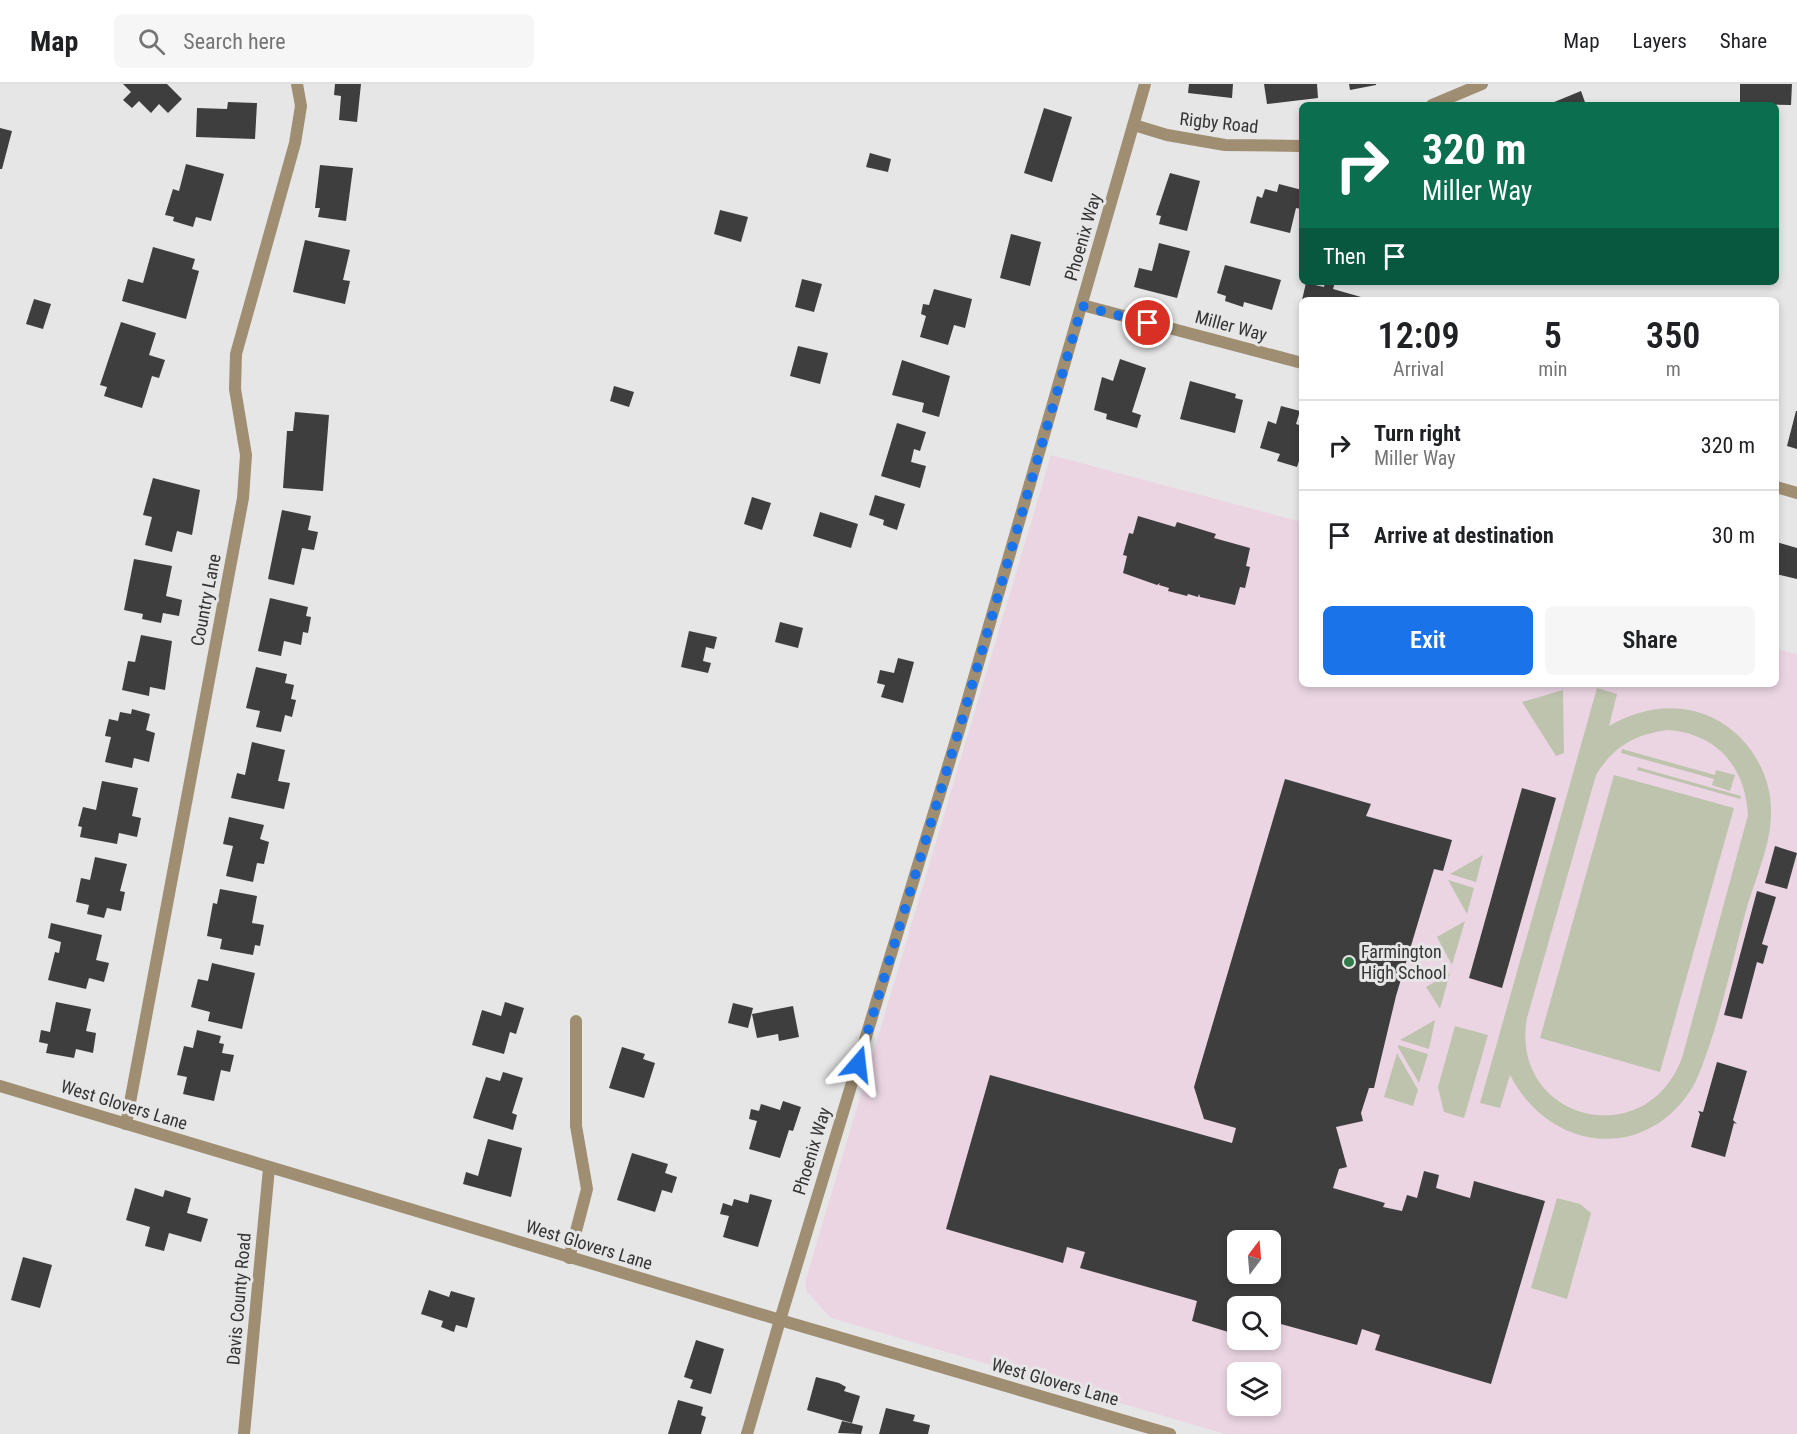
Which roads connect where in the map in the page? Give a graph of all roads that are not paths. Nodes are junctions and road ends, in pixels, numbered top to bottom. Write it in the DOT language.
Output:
graph roads {
  1 [pos="297,84"];
  2 [pos="1145,84"];
  3 [pos="1482,84"];
  4 [pos="1439,102"];
  5 [pos="1134,125"];
  6 [pos="1299,146"];
  7 [pos="1082,306"];
  8 [pos="1299,362"];
  9 [pos="1779,488"];
  10 [pos="1797,493"];
  11 [pos="576,1021"];
  12 [pos="0,1086"];
  13 [pos="126,1124"];
  14 [pos="269,1168"];
  15 [pos="569,1258"];
  16 [pos="780,1320"];
  17 [pos="244,1434"];
  18 [pos="747,1434"];
  19 [pos="1170,1434"];
  1 -- 13 [label="street, Country Lane"];
  2 -- 5 [label="street, Phoenix Way"];
  3 -- 4 [label="street"];
  5 -- 6 [label="street, Rigby Road"];
  5 -- 7 [label="street, Phoenix Way"];
  7 -- 8 [label="street, Miller Way"];
  7 -- 16 [label="street, Phoenix Way"];
  9 -- 10 [label="street"];
  11 -- 15 [label="street"];
  12 -- 13 [label="street, West Glovers Lane"];
  13 -- 14 [label="street, West Glovers Lane"];
  14 -- 15 [label="street, West Glovers Lane"];
  14 -- 17 [label="street, Davis County Road"];
  15 -- 16 [label="street, West Glovers Lane"];
  16 -- 18 [label="street, Phoenix Way"];
  16 -- 19 [label="street, West Glovers Lane"];
}
